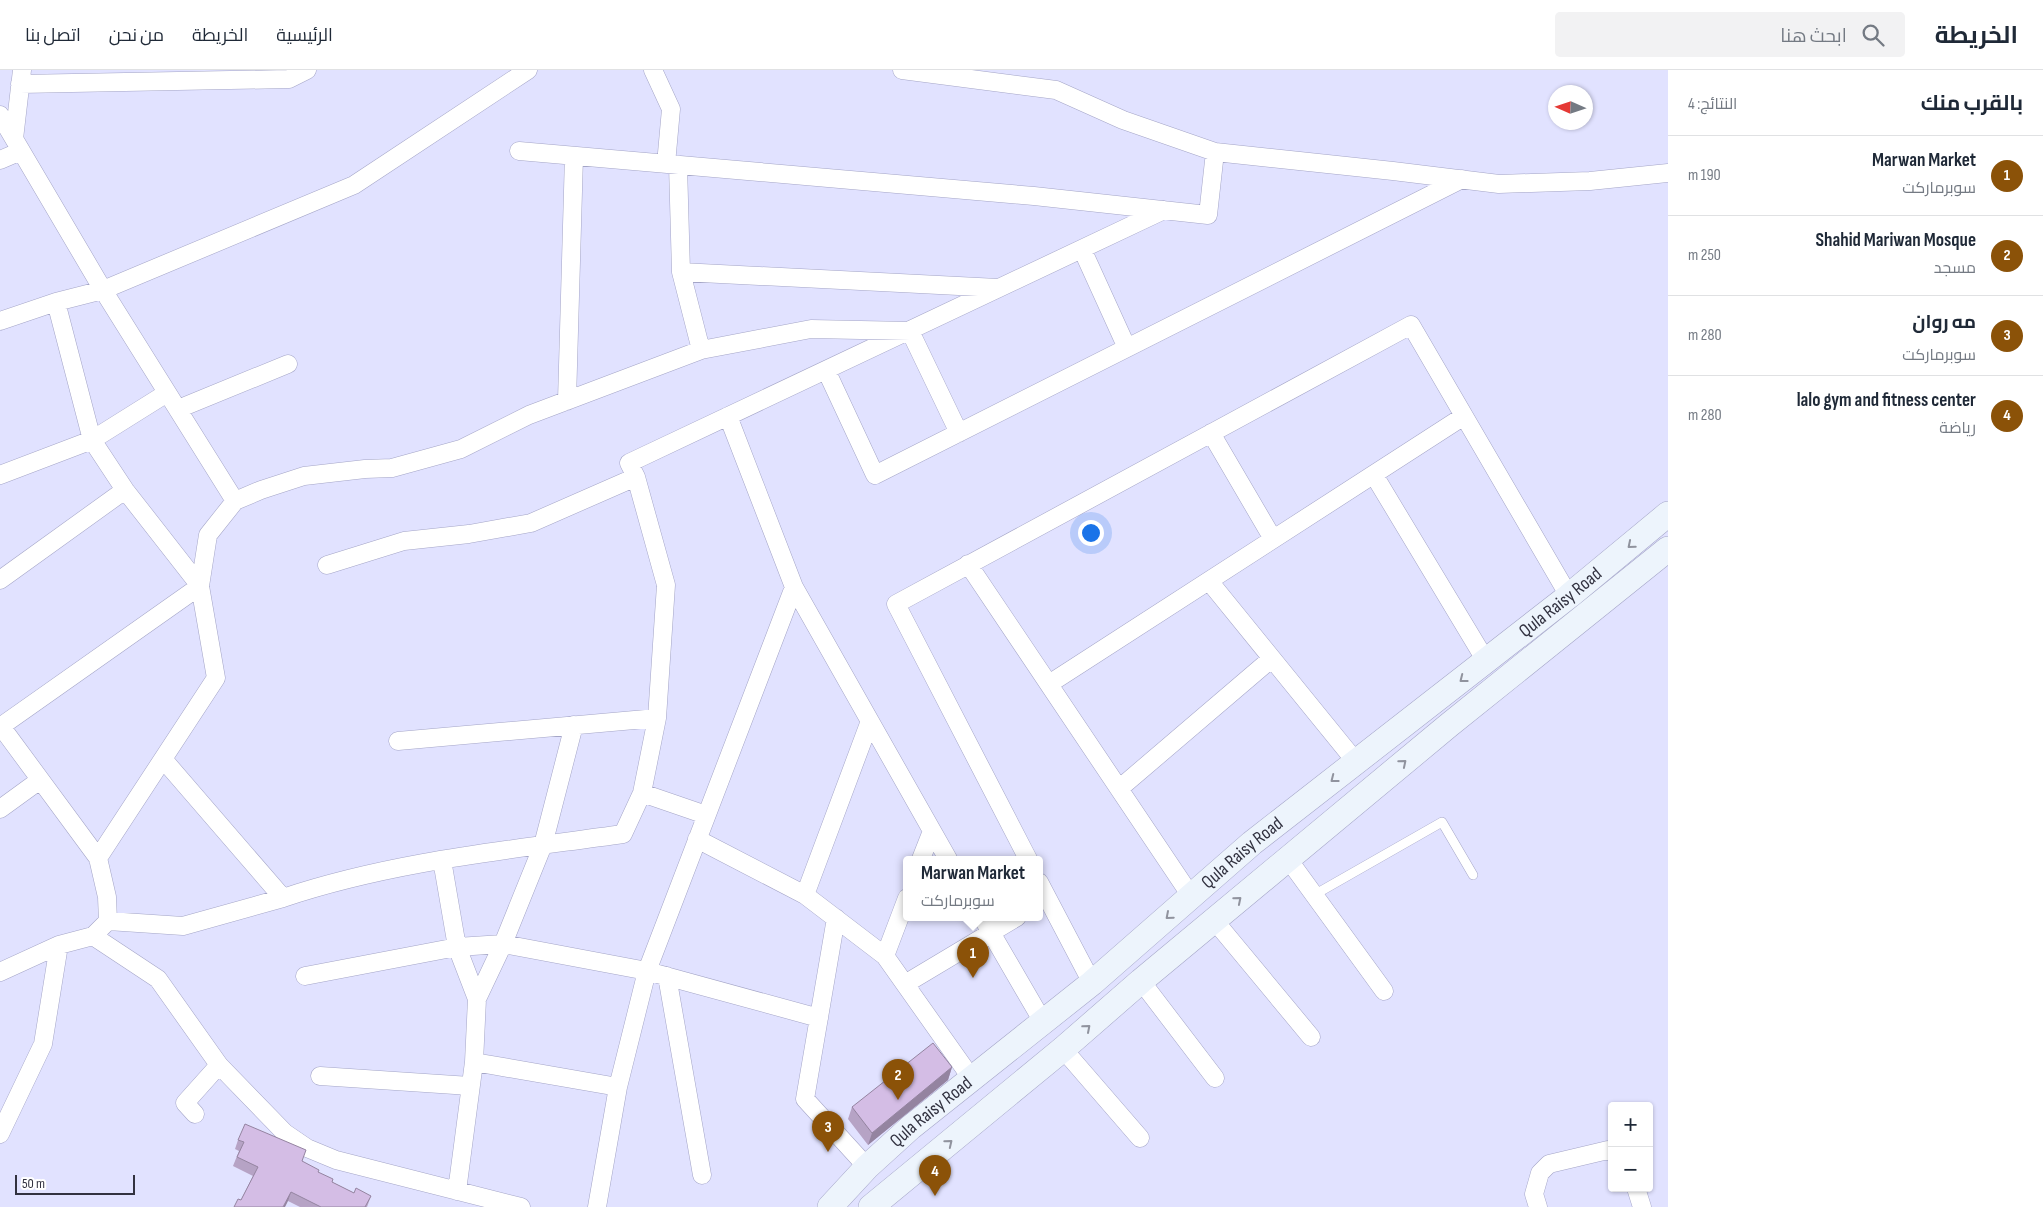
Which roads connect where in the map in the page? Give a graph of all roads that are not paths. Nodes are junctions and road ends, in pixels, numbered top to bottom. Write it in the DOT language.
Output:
graph roads {
  1 [pos="307,70"];
  2 [pos="528,70"];
  3 [pos="653,70"];
  4 [pos="902,70"];
  5 [pos="216,75"];
  6 [pos="21,77"];
  7 [pos="0,115"];
  8 [pos="18,145"];
  9 [pos="519,150"];
  10 [pos="1215,152"];
  11 [pos="574,156"];
  12 [pos="0,160"];
  13 [pos="672,164"];
  14 [pos="1668,173"];
  15 [pos="1462,179"];
  16 [pos="1164,210"];
  17 [pos="1082,249"];
  18 [pos="681,272"];
  19 [pos="1000,288"];
  20 [pos="103,290"];
  21 [pos="56,302"];
  22 [pos="0,321"];
  23 [pos="910,331"];
  24 [pos="1127,348"];
  25 [pos="700,350"];
  26 [pos="288,364"];
  27 [pos="826,370"];
  28 [pos="167,393"];
  29 [pos="568,401"];
  30 [pos="178,409"];
  31 [pos="728,416"];
  32 [pos="1464,416"];
  33 [pos="959,433"];
  34 [pos="1211,433"];
  35 [pos="92,440"];
  36 [pos="0,475"];
  37 [pos="1374,475"];
  38 [pos="636,477"];
  39 [pos="125,490"];
  40 [pos="235,501"];
  41 [pos="1668,514"];
  42 [pos="1273,539"];
  43 [pos="1668,549"];
  44 [pos="968,564"];
  45 [pos="327,565"];
  46 [pos="0,580"];
  47 [pos="1209,581"];
  48 [pos="200,586"];
  49 [pos="794,586"];
  50 [pos="1570,596"];
  51 [pos="1271,659"];
  52 [pos="1486,661"];
  53 [pos="1048,684"];
  54 [pos="1432,703"];
  55 [pos="656,718"];
  56 [pos="870,721"];
  57 [pos="574,725"];
  58 [pos="1448,725"];
  59 [pos="0,726"];
  60 [pos="398,741"];
  61 [pos="163,759"];
  62 [pos="1356,762"];
  63 [pos="40,780"];
  64 [pos="1120,788"];
  65 [pos="642,793"];
  66 [pos="0,809"];
  67 [pos="706,815"];
  68 [pos="932,832"];
  69 [pos="697,839"];
  70 [pos="543,845"];
  71 [pos="922,856"];
  72 [pos="946,856"];
  73 [pos="1026,856"];
  74 [pos="98,858"];
  75 [pos="1288,859"];
  76 [pos="442,860"];
  77 [pos="1472,876"];
  78 [pos="805,895"];
  79 [pos="1314,895"];
  80 [pos="1191,896"];
  81 [pos="284,898"];
  82 [pos="1043,901"];
  83 [pos="903,909"];
  84 [pos="836,918"];
  85 [pos="1214,920"];
  86 [pos="108,921"];
  87 [pos="984,921"];
  88 [pos="1010,921"];
  89 [pos="991,932"];
  90 [pos="93,936"];
  91 [pos="503,944"];
  92 [pos="60,945"];
  93 [pos="457,947"];
  94 [pos="885,956"];
  95 [pos="647,971"];
  96 [pos="0,972"];
  97 [pos="305,976"];
  98 [pos="667,976"];
  99 [pos="1140,981"];
  100 [pos="1092,983"];
  101 [pos="905,984"];
  102 [pos="1384,990"];
  103 [pos="477,999"];
  104 [pos="819,1018"];
  105 [pos="1043,1022"];
  106 [pos="1311,1037"];
  107 [pos="1063,1049"];
  108 [pos="474,1062"];
  109 [pos="220,1065"];
  110 [pos="320,1076"];
  111 [pos="1215,1078"];
  112 [pos="972,1079"];
  113 [pos="470,1086"];
  114 [pos="618,1087"];
  115 [pos="195,1114"];
  116 [pos="0,1134"];
  117 [pos="1140,1138"];
  118 [pos="1608,1150"];
  119 [pos="867,1166"];
  120 [pos="702,1175"];
  121 [pos="457,1192"];
  122 [pos="1637,1192"];
  123 [pos="485,1203"];
  124 [pos="521,1207"];
  125 [pos="597,1207"];
  126 [pos="830,1207"];
  127 [pos="871,1207"];
  128 [pos="1538,1207"];
  129 [pos="1642,1207"];
  1 -- 5 [label="street"];
  2 -- 20 [label="street"];
  3 -- 13 [label="street"];
  4 -- 10 [label="street"];
  5 -- 6 [label="street"];
  6 -- 8 [label="street"];
  7 -- 8 [label="street"];
  8 -- 12 [label="street"];
  8 -- 20 [label="street"];
  9 -- 11 [label="street"];
  10 -- 15 [label="street"];
  10 -- 16 [label="street"];
  11 -- 13 [label="street"];
  11 -- 29 [label="street"];
  13 -- 16 [label="street"];
  13 -- 18 [label="street"];
  14 -- 15 [label="street"];
  15 -- 24 [label="street"];
  16 -- 17 [label="street"];
  17 -- 19 [label="street"];
  17 -- 24 [label="street"];
  18 -- 19 [label="street"];
  18 -- 25 [label="street"];
  19 -- 23 [label="street"];
  20 -- 21 [label="street"];
  20 -- 28 [label="street"];
  21 -- 22 [label="street"];
  21 -- 35 [label="street"];
  23 -- 25 [label="street"];
  23 -- 27 [label="street"];
  23 -- 33 [label="street"];
  24 -- 33 [label="street"];
  25 -- 29 [label="street"];
  26 -- 30 [label="street"];
  27 -- 31 [label="street"];
  27 -- 33 [label="street"];
  28 -- 30 [label="street"];
  28 -- 35 [label="street"];
  29 -- 40 [label="street"];
  30 -- 40 [label="street"];
  31 -- 38 [label="street"];
  31 -- 49 [label="street"];
  32 -- 34 [label="street"];
  32 -- 37 [label="street"];
  32 -- 50 [label="street"];
  34 -- 42 [label="street"];
  34 -- 44 [label="street"];
  35 -- 36 [label="street"];
  35 -- 39 [label="street"];
  37 -- 42 [label="street"];
  37 -- 52 [label="street"];
  38 -- 45 [label="street"];
  38 -- 55 [label="street"];
  39 -- 46 [label="street"];
  39 -- 48 [label="street"];
  40 -- 48 [label="street"];
  41 -- 50 [label="main road, Qula Raisy Road, one-way"];
  42 -- 47 [label="street"];
  43 -- 58 [label="main road, Qula Raisy Road"];
  44 -- 53 [label="street"];
  44 -- 73 [label="street"];
  47 -- 51 [label="street"];
  47 -- 53 [label="street"];
  48 -- 59 [label="street"];
  48 -- 61 [label="street"];
  49 -- 56 [label="street"];
  49 -- 67 [label="street"];
  50 -- 52 [label="main road, Qula Raisy Road"];
  51 -- 62 [label="street"];
  51 -- 64 [label="street"];
  52 -- 54 [label="main road, Qula Raisy Road, one-way"];
  53 -- 64 [label="street"];
  54 -- 58 [label="main road"];
  54 -- 62 [label="main road, Qula Raisy Road"];
  55 -- 57 [label="street"];
  55 -- 65 [label="street"];
  56 -- 68 [label="street"];
  56 -- 78 [label="street"];
  57 -- 60 [label="street"];
  57 -- 70 [label="street"];
  75 -- 58 [label="main road, Qula Raisy Road, one-way"];
  59 -- 63 [label="street"];
  61 -- 74 [label="street"];
  61 -- 81 [label="street"];
  62 -- 80 [label="main road, Qula Raisy Road, one-way"];
  63 -- 66 [label="street"];
  63 -- 74 [label="street"];
  64 -- 80 [label="street"];
  65 -- 67 [label="street"];
  65 -- 70 [label="street"];
  67 -- 69 [label="street"];
  68 -- 71 [label="street"];
  68 -- 72 [label="street"];
  69 -- 78 [label="street"];
  69 -- 95 [label="street"];
  70 -- 76 [label="street"];
  70 -- 91 [label="street"];
  74 -- 86 [label="street"];
  75 -- 79 [label="street"];
  85 -- 75 [label="main road, Qula Raisy Road, one-way"];
  76 -- 81 [label="street"];
  76 -- 93 [label="street"];
  77 -- 79 [label="lane"];
  78 -- 84 [label="street"];
  79 -- 102 [label="street"];
  80 -- 100 [label="main road, Qula Raisy Road, one-way"];
  81 -- 86 [label="street"];
  82 -- 100 [label="street"];
  83 -- 94 [label="street"];
  84 -- 94 [label="street"];
  84 -- 104 [label="street"];
  85 -- 99 [label="main road, Qula Raisy Road"];
  85 -- 106 [label="street"];
  86 -- 90 [label="street"];
  87 -- 89 [label="street"];
  88 -- 89 [label="street"];
  89 -- 101 [label="street"];
  89 -- 105 [label="street"];
  90 -- 92 [label="street"];
  90 -- 109 [label="street"];
  91 -- 93 [label="street"];
  91 -- 95 [label="street"];
  91 -- 103 [label="street"];
  92 -- 96 [label="street"];
  92 -- 116 [label="street"];
  93 -- 97 [label="street"];
  93 -- 103 [label="street"];
  94 -- 101 [label="street"];
  95 -- 98 [label="street"];
  95 -- 114 [label="street"];
  98 -- 104 [label="street"];
  98 -- 120 [label="street"];
  107 -- 99 [label="main road, Qula Raisy Road, one-way"];
  99 -- 111 [label="street"];
  100 -- 105 [label="main road, Qula Raisy Road"];
  101 -- 112 [label="street"];
  103 -- 108 [label="street"];
  104 -- 119 [label="street"];
  105 -- 112 [label="main road, Qula Raisy Road"];
  107 -- 117 [label="street"];
  127 -- 107 [label="main road, Qula Raisy Road, one-way"];
  108 -- 113 [label="street"];
  108 -- 114 [label="street"];
  109 -- 115 [label="street"];
  109 -- 121 [label="street"];
  110 -- 113 [label="street"];
  112 -- 119 [label="main road, Qula Raisy Road"];
  113 -- 121 [label="street"];
  114 -- 125 [label="street"];
  118 -- 128 [label="street"];
  119 -- 126 [label="main road, Qula Raisy Road"];
  121 -- 123 [label="street"];
  122 -- 129 [label="street"];
  123 -- 124 [label="street"];
}
